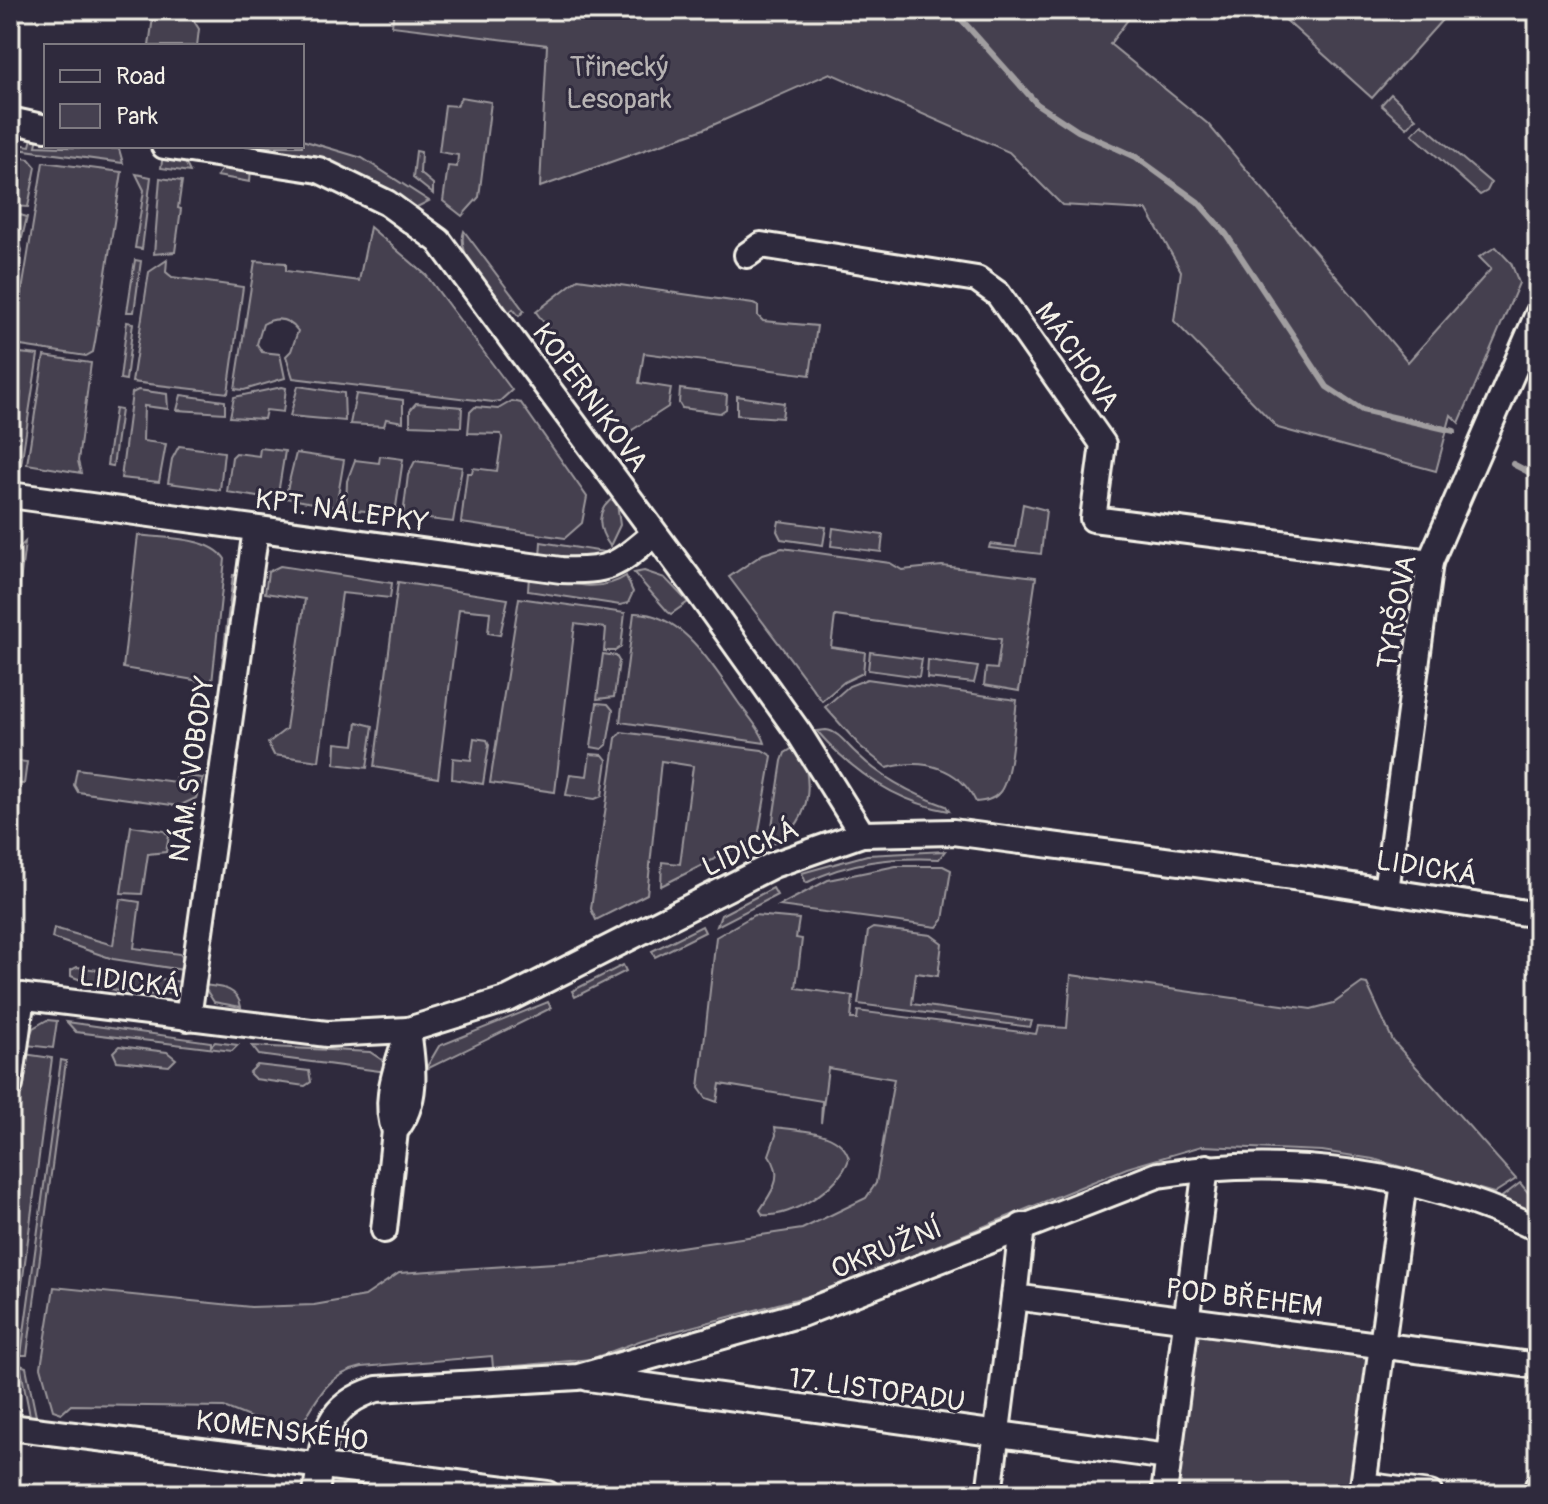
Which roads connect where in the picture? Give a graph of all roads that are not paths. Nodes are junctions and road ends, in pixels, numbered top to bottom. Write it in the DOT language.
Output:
graph roads {
  1 [pos="10,120"];
  2 [pos="44,128"];
  3 [pos="177,148"];
  4 [pos="747,255"];
  5 [pos="1538,314"];
  6 [pos="10,495"];
  7 [pos="256,529"];
  8 [pos="654,534"];
  9 [pos="1430,562"];
  10 [pos="862,834"];
  11 [pos="1386,891"];
  12 [pos="1538,915"];
  13 [pos="16,995"];
  14 [pos="188,1018"];
  15 [pos="408,1030"];
  16 [pos="10,1085"];
  17 [pos="1206,1167"];
  18 [pos="1404,1182"];
  19 [pos="1022,1226"];
  20 [pos="1538,1229"];
  21 [pos="384,1230"];
  22 [pos="1014,1297"];
  23 [pos="1186,1320"];
  24 [pos="1382,1346"];
  25 [pos="1538,1366"];
  26 [pos="578,1377"];
  27 [pos="10,1427"];
  28 [pos="996,1436"];
  29 [pos="1168,1457"];
  30 [pos="320,1464"];
  31 [pos="1538,1486"];
  32 [pos="1362,1490"];
  33 [pos="316,1494"];
  34 [pos="547,1494"];
  35 [pos="989,1494"];
  36 [pos="1164,1494"];
  37 [pos="1430,1494"];
  38 [pos="1537,1494"];
  1 -- 2 [label="street"];
  3 -- 8 [label="street, KOPERNIKOVA"];
  4 -- 9 [label="street, MÁCHOVA"];
  5 -- 9 [label="street, TYRŠOVA"];
  6 -- 7 [label="street, KPT. NÁLEPKY"];
  7 -- 8 [label="street, KPT. NÁLEPKY"];
  7 -- 14 [label="street, NÁM. SVOBODY"];
  8 -- 10 [label="street, KOPERNIKOVA"];
  9 -- 11 [label="street, TYRŠOVA"];
  10 -- 11 [label="street, LIDICKÁ"];
  10 -- 15 [label="street, LIDICKÁ"];
  11 -- 12 [label="street, LIDICKÁ"];
  13 -- 14 [label="street, LIDICKÁ"];
  13 -- 16 [label="street"];
  14 -- 15 [label="street, LIDICKÁ"];
  15 -- 21 [label="street"];
  17 -- 18 [label="street, OKRUŽNÍ"];
  17 -- 19 [label="street, OKRUŽNÍ"];
  17 -- 23 [label="street"];
  18 -- 20 [label="street, OKRUŽNÍ"];
  18 -- 24 [label="street"];
  19 -- 22 [label="street"];
  19 -- 26 [label="street, OKRUŽNÍ"];
  22 -- 23 [label="street, POD BŘEHEM"];
  22 -- 28 [label="street"];
  23 -- 24 [label="street, POD BŘEHEM"];
  23 -- 29 [label="street"];
  24 -- 25 [label="street, POD BŘEHEM"];
  24 -- 32 [label="street"];
  26 -- 28 [label="street, 17. LISTOPADU"];
  26 -- 30 [label="street, OKRUŽNÍ"];
  27 -- 30 [label="street, KOMENSKÉHO"];
  28 -- 29 [label="street, 17. LISTOPADU"];
  28 -- 35 [label="street"];
  29 -- 36 [label="street"];
  30 -- 33 [label="street, OKRUŽNÍ"];
  30 -- 34 [label="street, KOMENSKÉHO"];
  31 -- 38 [label="street"];
  32 -- 37 [label="street"];
}
